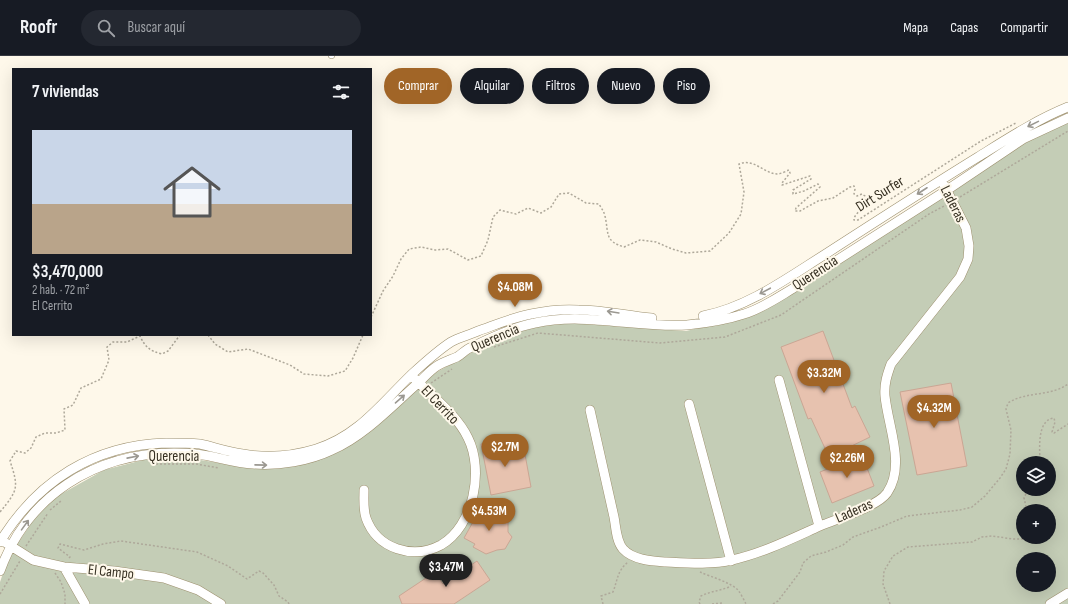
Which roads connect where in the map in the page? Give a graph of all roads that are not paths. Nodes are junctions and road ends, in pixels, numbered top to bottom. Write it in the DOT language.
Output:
graph roads {
  1 [pos="1068,107"];
  2 [pos="1068,118"];
  3 [pos="940,179"];
  4 [pos="947,190"];
  5 [pos="687,322"];
  6 [pos="411,376"];
  7 [pos="779,380"];
  8 [pos="421,385"];
  9 [pos="689,404"];
  10 [pos="590,410"];
  11 [pos="364,490"];
  12 [pos="819,526"];
  13 [pos="0,542"];
  14 [pos="10,546"];
  15 [pos="731,561"];
  16 [pos="62,564"];
  17 [pos="0,571"];
  18 [pos="1068,593"];
  19 [pos="85,604"];
  20 [pos="221,604"];
  21 [pos="1050,604"];
  1 -- 3 [label="street, Querencia, one-way"];
  2 -- 4 [label="street, Querencia"];
  3 -- 4 [label="street, Laderas"];
  3 -- 5 [label="street, Querencia, one-way"];
  4 -- 5 [label="street, Querencia"];
  4 -- 12 [label="street, Laderas"];
  5 -- 6 [label="street, Querencia, one-way"];
  5 -- 8 [label="street, Querencia"];
  6 -- 8 [label="street, El Cerrito"];
  6 -- 13 [label="street, Querencia"];
  7 -- 12 [label="street"];
  8 -- 11 [label="street, El Cerrito"];
  14 -- 8 [label="street, Querencia, one-way"];
  9 -- 15 [label="street"];
  10 -- 15 [label="street, Laderas"];
  12 -- 15 [label="street, Laderas"];
  13 -- 14 [label="street, El Campo"];
  14 -- 16 [label="street, El Campo"];
  14 -- 17 [label="street, Querencia"];
  16 -- 19 [label="street"];
  16 -- 20 [label="street, El Campo"];
  18 -- 21 [label="street"];
}
